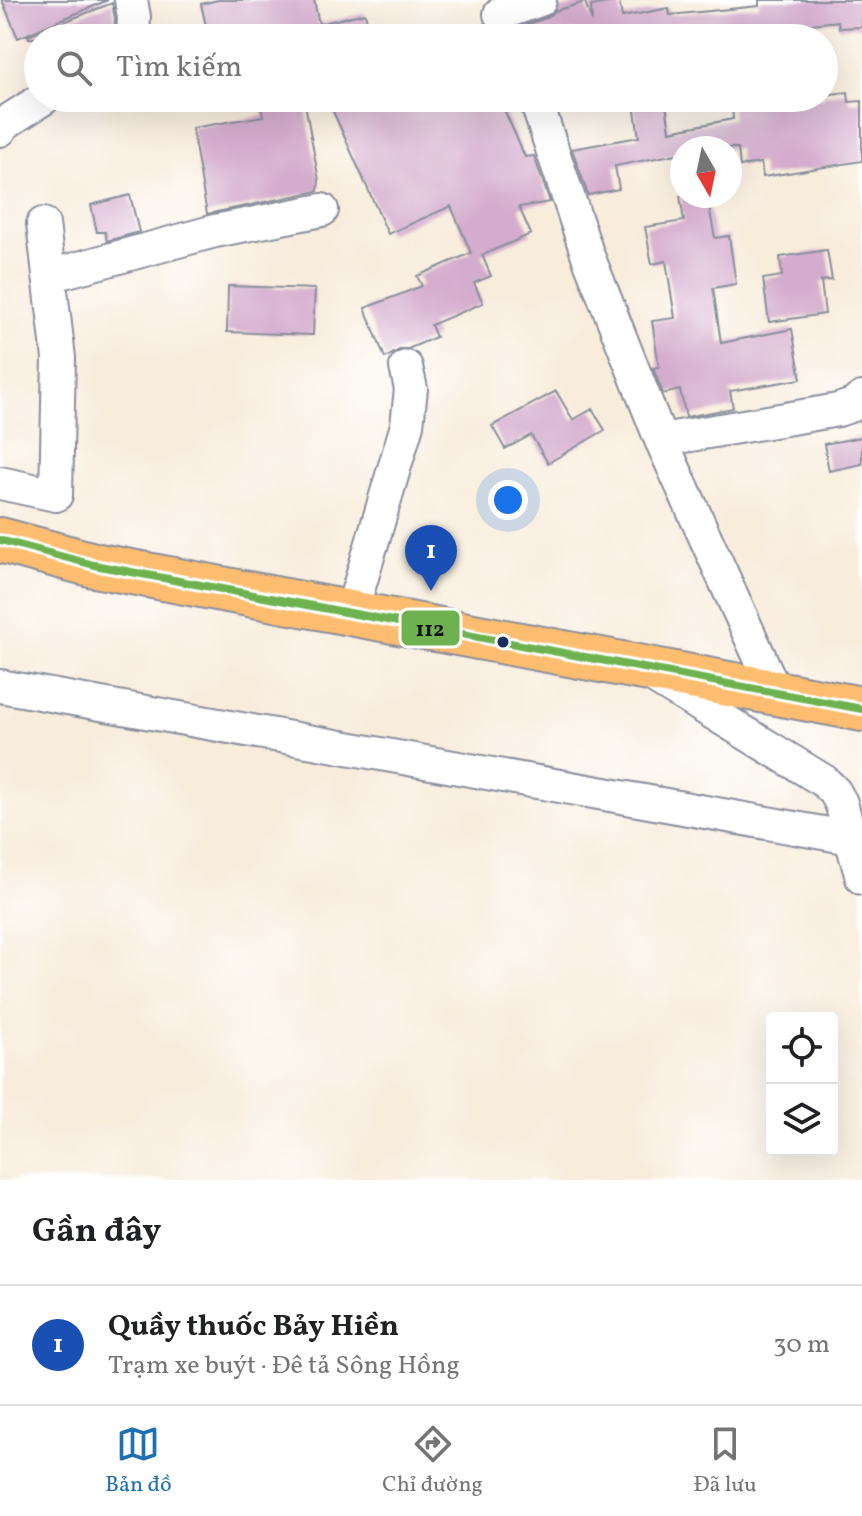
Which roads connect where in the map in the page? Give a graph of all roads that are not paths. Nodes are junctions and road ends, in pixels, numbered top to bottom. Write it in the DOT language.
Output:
graph roads {
  1 [pos="131,0"];
  2 [pos="540,0"];
  3 [pos="501,17"];
  4 [pos="134,24"];
  5 [pos="24,111"];
  6 [pos="540,112"];
  7 [pos="0,130"];
  8 [pos="322,210"];
  9 [pos="43,224"];
  10 [pos="49,276"];
  11 [pos="406,367"];
  12 [pos="862,398"];
  13 [pos="661,440"];
  14 [pos="0,483"];
  15 [pos="0,540"];
  16 [pos="351,614"];
  17 [pos="641,669"];
  18 [pos="0,686"];
  19 [pos="776,693"];
  20 [pos="862,709"];
  21 [pos="848,791"];
  22 [pos="856,839"];
  23 [pos="862,878"];
  1 -- 4 [label="street"];
  2 -- 3 [label="street"];
  5 -- 7 [label="street"];
  6 -- 13 [label="street"];
  8 -- 10 [label="street"];
  9 -- 10 [label="street"];
  10 -- 14 [label="street"];
  11 -- 16 [label="street"];
  12 -- 13 [label="street"];
  13 -- 19 [label="street"];
  15 -- 16 [label="main road"];
  16 -- 17 [label="main road"];
  17 -- 19 [label="main road"];
  17 -- 21 [label="street"];
  18 -- 22 [label="street"];
  19 -- 20 [label="main road"];
  21 -- 22 [label="street"];
  22 -- 23 [label="street"];
}
